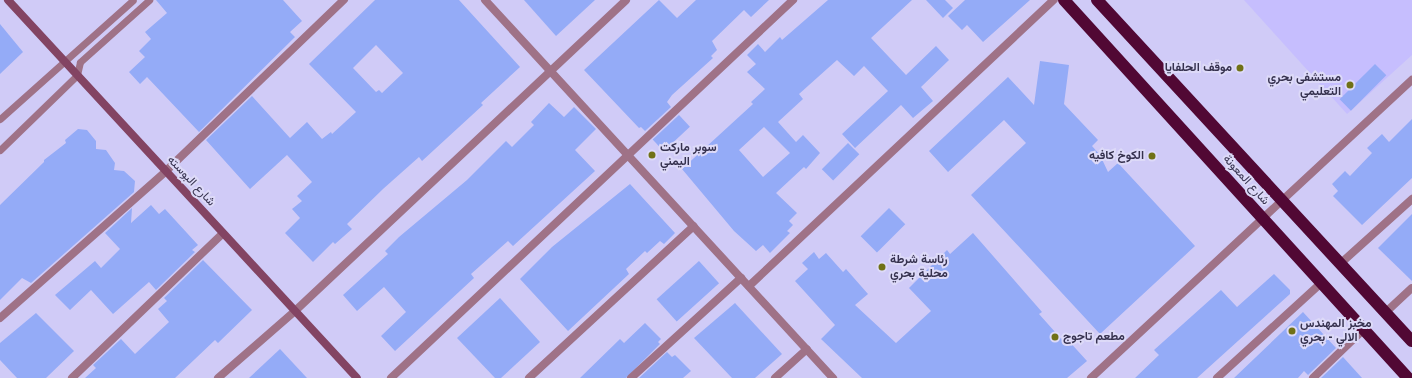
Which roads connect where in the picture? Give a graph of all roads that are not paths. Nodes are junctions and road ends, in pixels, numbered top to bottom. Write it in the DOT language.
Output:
graph roads {
  1 [pos="8,0"];
  2 [pos="133,0"];
  3 [pos="149,0"];
  4 [pos="344,0"];
  5 [pos="485,0"];
  6 [pos="626,0"];
  7 [pos="793,0"];
  8 [pos="1054,0"];
  9 [pos="1064,0"];
  10 [pos="1098,0"];
  11 [pos="64,61"];
  12 [pos="550,70"];
  13 [pos="77,75"];
  14 [pos="1412,80"];
  15 [pos="0,119"];
  16 [pos="0,150"];
  17 [pos="629,156"];
  18 [pos="166,171"];
  19 [pos="1412,199"];
  20 [pos="1282,200"];
  21 [pos="1262,218"];
  22 [pos="694,226"];
  23 [pos="222,233"];
  24 [pos="1341,263"];
  25 [pos="741,278"];
  26 [pos="1321,283"];
  27 [pos="749,286"];
  28 [pos="1412,288"];
  29 [pos="295,311"];
  30 [pos="1386,312"];
  31 [pos="0,318"];
  32 [pos="1364,329"];
  33 [pos="1412,341"];
  34 [pos="807,349"];
  35 [pos="72,378"];
  36 [pos="218,378"];
  37 [pos="357,378"];
  38 [pos="391,378"];
  39 [pos="530,378"];
  40 [pos="631,378"];
  41 [pos="775,378"];
  42 [pos="833,378"];
  43 [pos="1091,378"];
  44 [pos="1217,378"];
  45 [pos="1313,378"];
  46 [pos="1408,378"];
  1 -- 11 [label="street, شارع البوسته"];
  2 -- 11 [label="lane"];
  3 -- 13 [label="lane"];
  4 -- 18 [label="street"];
  5 -- 12 [label="street"];
  6 -- 12 [label="street"];
  7 -- 17 [label="street"];
  8 -- 27 [label="street"];
  9 -- 21 [label="highway, شارع المعونة"];
  10 -- 20 [label="highway, شارع المعونة"];
  11 -- 13 [label="street, شارع البوسته"];
  11 -- 15 [label="lane"];
  12 -- 17 [label="street"];
  12 -- 29 [label="street"];
  13 -- 16 [label="lane"];
  13 -- 18 [label="street, شارع البوسته"];
  14 -- 20 [label="street"];
  17 -- 22 [label="street"];
  17 -- 38 [label="street"];
  18 -- 23 [label="street, شارع البوسته"];
  18 -- 31 [label="street"];
  19 -- 24 [label="street"];
  20 -- 21 [label="street"];
  20 -- 24 [label="highway, شارع المعونة"];
  21 -- 26 [label="highway, شارع المعونة"];
  21 -- 43 [label="street"];
  22 -- 25 [label="street"];
  22 -- 39 [label="street"];
  23 -- 29 [label="street, شارع البوسته"];
  23 -- 35 [label="street"];
  24 -- 30 [label="highway, شارع المعونة"];
  25 -- 27 [label="street"];
  25 -- 40 [label="street"];
  26 -- 32 [label="highway, شارع المعونة"];
  26 -- 44 [label="street"];
  27 -- 34 [label="street"];
  28 -- 30 [label="street"];
  29 -- 36 [label="street"];
  29 -- 37 [label="street, شارع البوسته"];
  30 -- 33 [label="highway, شارع المعونة"];
  32 -- 45 [label="street"];
  32 -- 46 [label="highway, شارع المعونة"];
  34 -- 41 [label="street"];
  34 -- 42 [label="street"];
}
